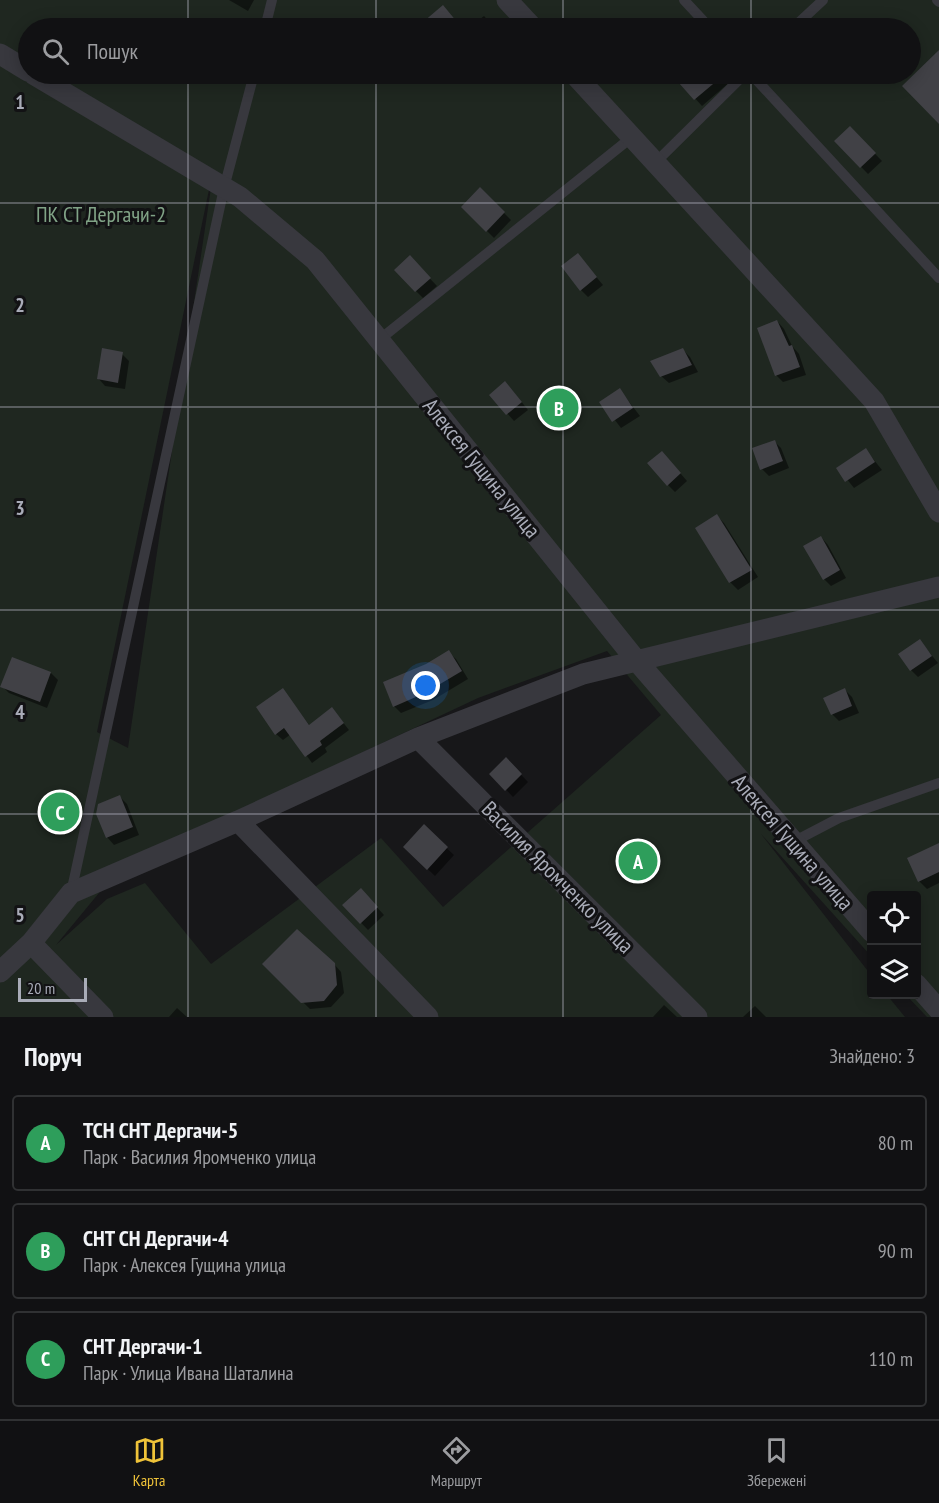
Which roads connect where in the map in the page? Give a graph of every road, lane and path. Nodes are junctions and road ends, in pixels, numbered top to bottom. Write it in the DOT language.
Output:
graph roads {
  1 [pos="272,0"];
  2 [pos="507,0"];
  3 [pos="684,0"];
  4 [pos="823,0"];
  5 [pos="268,18"];
  6 [pos="524,18"];
  7 [pos="701,18"];
  8 [pos="804,18"];
  9 [pos="0,54"];
  10 [pos="18,65"];
  11 [pos="50,84"];
  12 [pos="251,84"];
  13 [pos="583,84"];
  14 [pos="736,84"];
  15 [pos="760,84"];
  16 [pos="632,137"];
  17 [pos="655,163"];
  18 [pos="224,188"];
  19 [pos="939,278"];
  20 [pos="379,340"];
  21 [pos="939,512"];
  22 [pos="939,586"];
  23 [pos="636,660"];
  24 [pos="418,738"];
  25 [pos="939,783"];
  26 [pos="238,821"];
  27 [pos="793,842"];
  28 [pos="71,894"];
  29 [pos="867,926"];
  30 [pos="31,943"];
  31 [pos="0,972"];
  32 [pos="921,990"];
  33 [pos="939,1010"];
  34 [pos="104,1017"];
  35 [pos="428,1017"];
  36 [pos="697,1017"];
  1 -- 5 [label="lane"];
  2 -- 6 [label="street"];
  3 -- 7 [label="lane"];
  4 -- 8 [label="lane"];
  9 -- 10 [label="street"];
  11 -- 18 [label="street, Алексея Гущина улица"];
  12 -- 18 [label="lane"];
  13 -- 16 [label="street"];
  14 -- 17 [label="lane"];
  15 -- 19 [label="lane"];
  16 -- 17 [label="street"];
  16 -- 20 [label="lane"];
  17 -- 21 [label="street"];
  18 -- 20 [label="street, Алексея Гущина улица"];
  18 -- 28 [label="lane"];
  20 -- 23 [label="street, Алексея Гущина улица"];
  22 -- 23 [label="street"];
  23 -- 24 [label="street"];
  23 -- 27 [label="street, Алексея Гущина улица"];
  24 -- 26 [label="street"];
  24 -- 36 [label="street, Василия Яромченко улица"];
  25 -- 27 [label="lane"];
  26 -- 28 [label="street"];
  26 -- 35 [label="street"];
  27 -- 29 [label="street, Алексея Гущина улица"];
  28 -- 30 [label="street"];
  30 -- 31 [label="street"];
  30 -- 34 [label="street"];
  32 -- 33 [label="street"];
}
